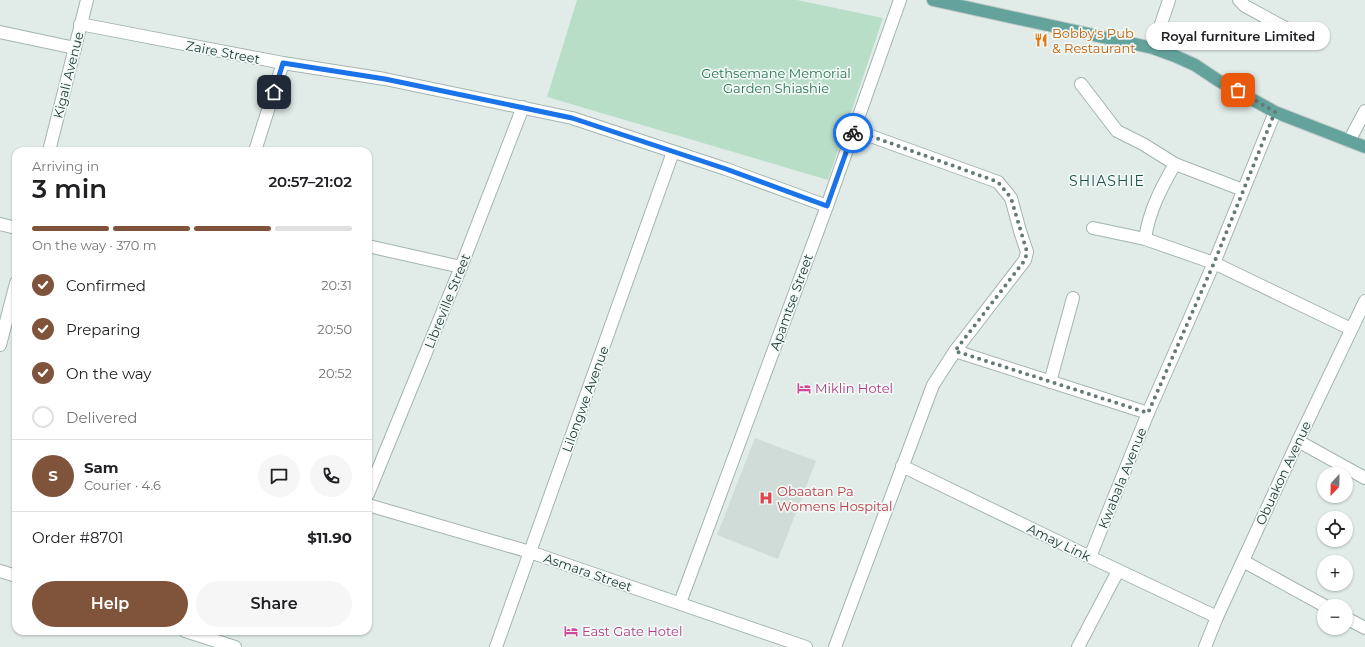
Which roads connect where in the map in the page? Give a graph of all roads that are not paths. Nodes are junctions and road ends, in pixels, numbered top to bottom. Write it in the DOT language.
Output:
graph roads {
  1 [pos="87,0"];
  2 [pos="900,0"];
  3 [pos="933,0"];
  4 [pos="1169,0"];
  5 [pos="1239,0"];
  6 [pos="80,24"];
  7 [pos="0,32"];
  8 [pos="1302,37"];
  9 [pos="75,48"];
  10 [pos="1153,48"];
  11 [pos="283,63"];
  12 [pos="1081,84"];
  13 [pos="523,107"];
  14 [pos="1365,111"];
  15 [pos="1275,112"];
  16 [pos="854,130"];
  17 [pos="1349,141"];
  18 [pos="50,147"];
  19 [pos="256,147"];
  20 [pos="1365,147"];
  21 [pos="673,152"];
  22 [pos="1175,164"];
  23 [pos="1243,190"];
  24 [pos="827,206"];
  25 [pos="0,224"];
  26 [pos="12,227"];
  27 [pos="1093,228"];
  28 [pos="1145,239"];
  29 [pos="372,247"];
  30 [pos="1214,263"];
  31 [pos="461,267"];
  32 [pos="1073,298"];
  33 [pos="12,299"];
  34 [pos="1365,301"];
  35 [pos="1351,329"];
  36 [pos="0,346"];
  37 [pos="955,351"];
  38 [pos="1050,382"];
  39 [pos="1148,413"];
  40 [pos="1298,441"];
  41 [pos="902,466"];
  42 [pos="1365,478"];
  43 [pos="372,484"];
  44 [pos="372,506"];
  45 [pos="530,552"];
  46 [pos="1090,557"];
  47 [pos="1243,561"];
  48 [pos="1118,570"];
  49 [pos="0,571"];
  50 [pos="12,575"];
  51 [pos="1317,602"];
  52 [pos="680,603"];
  53 [pos="1217,617"];
  54 [pos="1353,622"];
  55 [pos="1365,628"];
  56 [pos="198,635"];
  57 [pos="235,647"];
  58 [pos="496,647"];
  59 [pos="806,647"];
  60 [pos="836,647"];
  61 [pos="1078,647"];
  62 [pos="1205,647"];
  1 -- 6 [label="street, Kigali Avenue"];
  2 -- 16 [label="street, Apamtse Street"];
  3 -- 10 [label="main road"];
  4 -- 10 [label="street"];
  5 -- 8 [label="street"];
  6 -- 9 [label="street, Kigali Avenue"];
  6 -- 11 [label="street, Zaire Street"];
  7 -- 9 [label="street"];
  9 -- 18 [label="street, Kigali Avenue"];
  10 -- 15 [label="main road"];
  11 -- 13 [label="street, Zaire Street"];
  11 -- 19 [label="street"];
  12 -- 22 [label="street"];
  13 -- 21 [label="street, Zaire Street"];
  13 -- 31 [label="street, Libreville Street"];
  14 -- 17 [label="street"];
  15 -- 17 [label="main road"];
  15 -- 23 [label="street, Kwabala Avenue"];
  16 -- 24 [label="street, Apamtse Street"];
  16 -- 37 [label="street"];
  17 -- 20 [label="main road"];
  21 -- 24 [label="street, Zaire Street"];
  21 -- 45 [label="street, Lilongwe Avenue"];
  22 -- 23 [label="street"];
  22 -- 28 [label="street"];
  23 -- 30 [label="street, Kwabala Avenue"];
  24 -- 52 [label="street, Apamtse Street"];
  25 -- 26 [label="street"];
  27 -- 28 [label="street"];
  28 -- 30 [label="street"];
  29 -- 31 [label="street"];
  30 -- 35 [label="street"];
  30 -- 39 [label="street, Kwabala Avenue"];
  31 -- 43 [label="street, Libreville Street"];
  32 -- 38 [label="street"];
  33 -- 36 [label="street"];
  34 -- 35 [label="street, Obuakon Avenue"];
  35 -- 40 [label="street, Obuakon Avenue"];
  37 -- 38 [label="street"];
  37 -- 41 [label="street"];
  38 -- 39 [label="street"];
  39 -- 46 [label="street, Kwabala Avenue"];
  40 -- 42 [label="street"];
  40 -- 47 [label="street, Obuakon Avenue"];
  41 -- 46 [label="street, Amay Link"];
  41 -- 60 [label="street"];
  44 -- 45 [label="street, Asmara Street"];
  45 -- 52 [label="street, Asmara Street"];
  45 -- 58 [label="street, Lilongwe Avenue"];
  46 -- 48 [label="street, Amay Link"];
  47 -- 51 [label="street"];
  47 -- 53 [label="street, Obuakon Avenue"];
  48 -- 53 [label="street, Amay Link"];
  48 -- 61 [label="street"];
  49 -- 50 [label="street"];
  52 -- 59 [label="street, Asmara Street"];
  53 -- 62 [label="street, Obuakon Avenue"];
  54 -- 55 [label="street"];
  56 -- 57 [label="street"];
}
